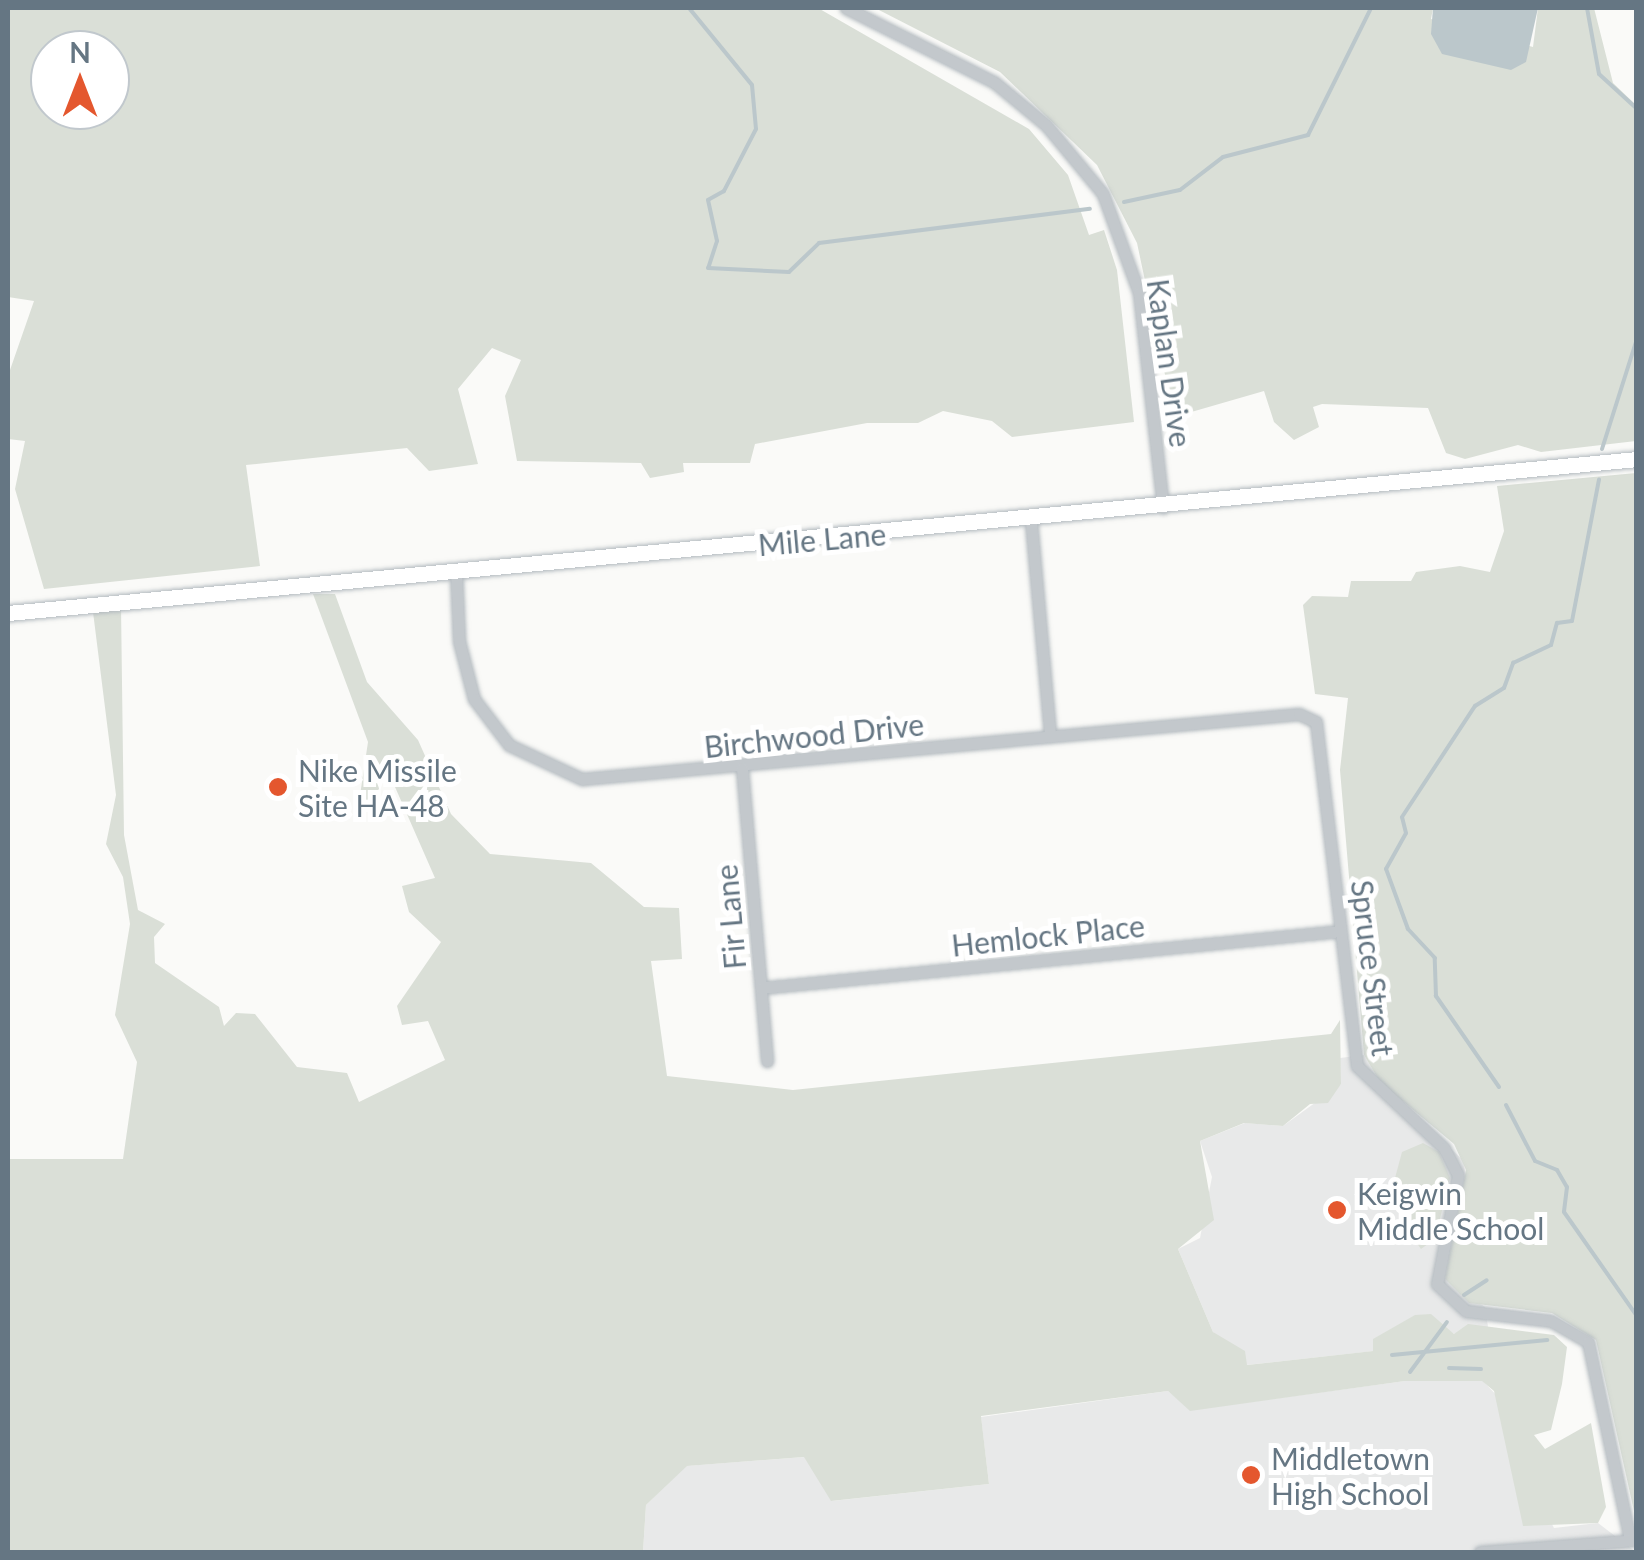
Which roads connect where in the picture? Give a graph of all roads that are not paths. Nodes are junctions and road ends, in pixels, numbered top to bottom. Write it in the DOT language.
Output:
graph roads {
  1 [pos="846,8"];
  2 [pos="1636,459"];
  3 [pos="1164,508"];
  4 [pos="1030,521"];
  5 [pos="456,571"];
  6 [pos="8,612"];
  7 [pos="1316,722"];
  8 [pos="1050,736"];
  9 [pos="742,768"];
  10 [pos="1340,931"];
  11 [pos="761,988"];
  12 [pos="767,1061"];
  13 [pos="1633,1540"];
  14 [pos="1480,1552"];
  1 -- 3 [label="street, Kaplan Drive"];
  2 -- 3 [label="street, Mile Lane"];
  3 -- 4 [label="street, Mile Lane"];
  4 -- 5 [label="street, Mile Lane"];
  4 -- 8 [label="street"];
  5 -- 6 [label="street, Mile Lane"];
  5 -- 9 [label="street, Birchwood Drive"];
  7 -- 8 [label="street, Birchwood Drive"];
  7 -- 10 [label="street, Spruce Street"];
  8 -- 9 [label="street, Birchwood Drive"];
  9 -- 11 [label="street, Fir Lane"];
  10 -- 11 [label="street, Hemlock Place"];
  10 -- 13 [label="street, Spruce Street"];
  11 -- 12 [label="street, Fir Lane"];
  13 -- 14 [label="street"];
}
